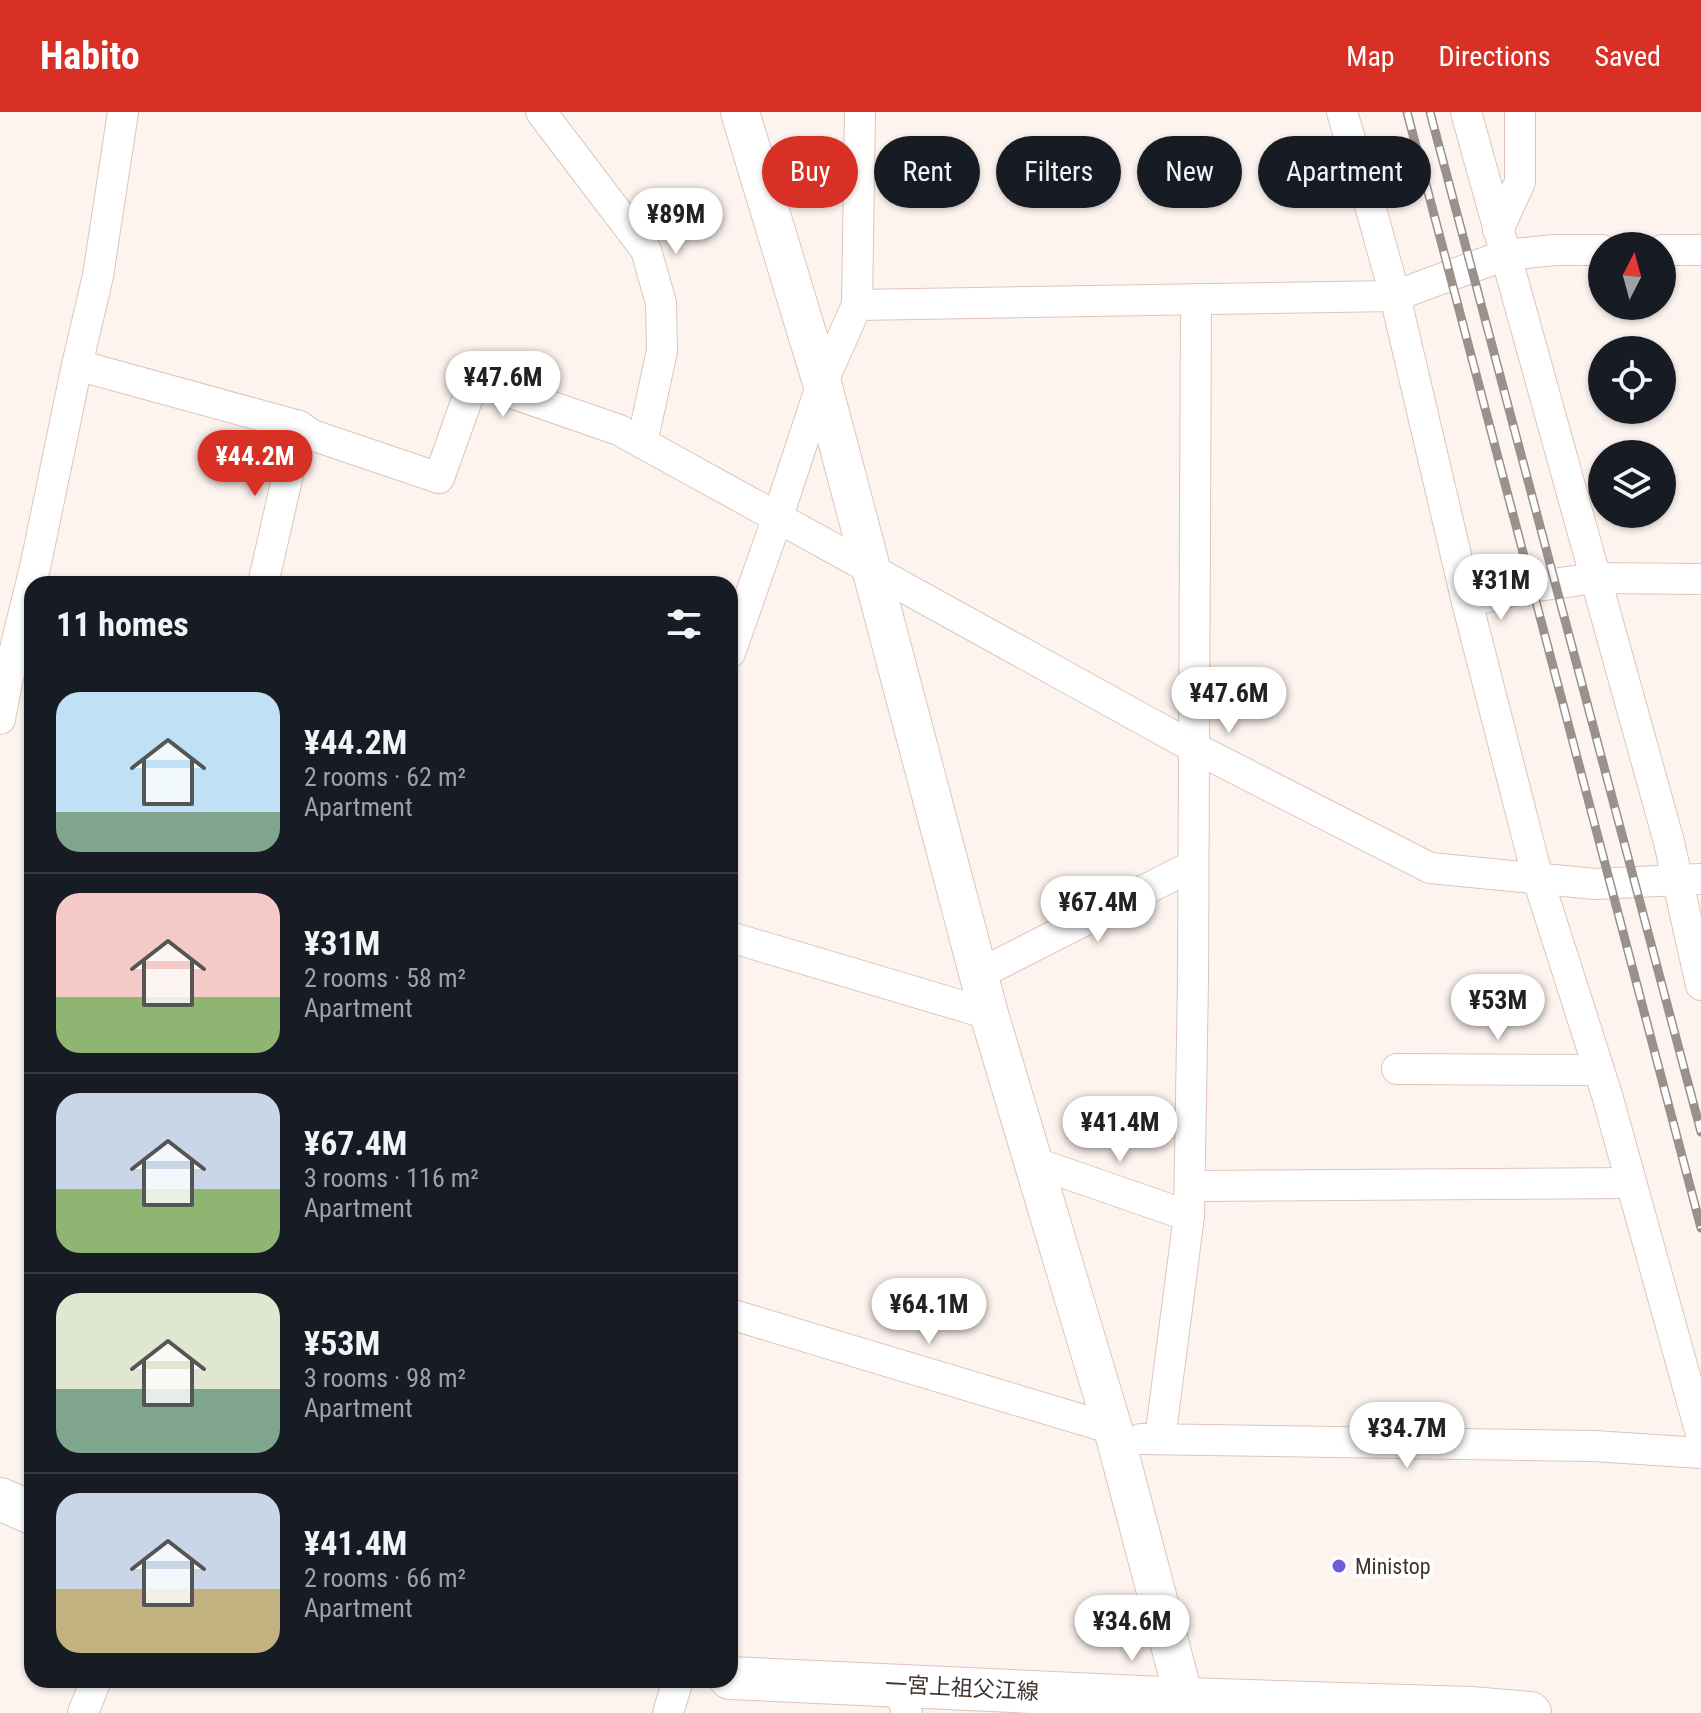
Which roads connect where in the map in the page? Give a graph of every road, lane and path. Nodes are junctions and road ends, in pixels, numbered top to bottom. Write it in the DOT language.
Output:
graph roads {
  1 [pos="123,112"];
  2 [pos="541,112"];
  3 [pos="740,112"];
  4 [pos="860,112"];
  5 [pos="1342,112"];
  6 [pos="1466,112"];
  7 [pos="1520,112"];
  8 [pos="1502,243"];
  9 [pos="1588,250"];
  10 [pos="1676,250"];
  11 [pos="1701,250"];
  12 [pos="1395,296"];
  13 [pos="1196,299"];
  14 [pos="857,305"];
  15 [pos="77,365"];
  16 [pos="822,383"];
  17 [pos="299,426"];
  18 [pos="642,443"];
  19 [pos="777,519"];
  20 [pos="871,569"];
  21 [pos="34,576"];
  22 [pos="265,576"];
  23 [pos="1596,578"];
  24 [pos="1701,579"];
  25 [pos="1467,602"];
  26 [pos="738,630"];
  27 [pos="24,656"];
  28 [pos="20,687"];
  29 [pos="0,719"];
  30 [pos="1193,747"];
  31 [pos="1192,866"];
  32 [pos="1538,879"];
  33 [pos="1689,879"];
  34 [pos="738,939"];
  35 [pos="979,974"];
  36 [pos="1701,985"];
  37 [pos="989,1014"];
  38 [pos="1397,1069"];
  39 [pos="1599,1070"];
  40 [pos="1033,1162"];
  41 [pos="1631,1183"];
  42 [pos="1190,1186"];
  43 [pos="1189,1216"];
  44 [pos="738,1316"];
  45 [pos="1114,1434"];
  46 [pos="1701,1434"];
  47 [pos="1160,1439"];
  48 [pos="1701,1453"];
  49 [pos="0,1499"];
  50 [pos="24,1510"];
  51 [pos="738,1679"];
  52 [pos="93,1688"];
  53 [pos="676,1688"];
  54 [pos="903,1699"];
  55 [pos="1186,1706"];
  56 [pos="1470,1710"];
  57 [pos="83,1713"];
  58 [pos="668,1713"];
  59 [pos="1530,1713"];
  1 -- 15 [label="street"];
  2 -- 18 [label="street"];
  3 -- 16 [label="street"];
  4 -- 14 [label="street"];
  5 -- 12 [label="street"];
  6 -- 8 [label="street"];
  7 -- 8 [label="street"];
  8 -- 9 [label="street"];
  8 -- 12 [label="street"];
  8 -- 23 [label="street"];
  10 -- 11 [label="street"];
  12 -- 13 [label="street"];
  12 -- 25 [label="street"];
  13 -- 14 [label="street"];
  13 -- 30 [label="street"];
  14 -- 16 [label="street"];
  15 -- 17 [label="street"];
  15 -- 21 [label="street"];
  16 -- 19 [label="street"];
  16 -- 20 [label="street"];
  17 -- 18 [label="street"];
  17 -- 22 [label="street"];
  18 -- 19 [label="street"];
  19 -- 20 [label="street"];
  19 -- 26 [label="street"];
  20 -- 30 [label="street"];
  20 -- 35 [label="street"];
  23 -- 24 [label="street"];
  23 -- 25 [label="street"];
  23 -- 33 [label="street"];
  25 -- 32 [label="street"];
  27 -- 28 [label="street"];
  28 -- 29 [label="street"];
  30 -- 31 [label="street"];
  30 -- 32 [label="street"];
  31 -- 35 [label="street"];
  31 -- 42 [label="street"];
  32 -- 33 [label="street"];
  32 -- 39 [label="street"];
  33 -- 36 [label="street"];
  34 -- 37 [label="street"];
  35 -- 37 [label="street"];
  37 -- 40 [label="street"];
  38 -- 39 [label="street"];
  39 -- 41 [label="street"];
  40 -- 43 [label="street"];
  40 -- 45 [label="street"];
  41 -- 42 [label="street"];
  41 -- 46 [label="street"];
  42 -- 43 [label="street"];
  43 -- 47 [label="street"];
  44 -- 45 [label="street"];
  45 -- 47 [label="street"];
  45 -- 55 [label="street"];
  47 -- 48 [label="street"];
  49 -- 50 [label="main road"];
  51 -- 54 [label="main road, 一宮上祖父江線"];
  52 -- 57 [label="street"];
  53 -- 58 [label="street"];
  54 -- 55 [label="main road, 一宮上祖父江線"];
  55 -- 56 [label="main road, 一宮上祖父江線"];
  56 -- 59 [label="main road, 一宮上祖父江線"];
}
